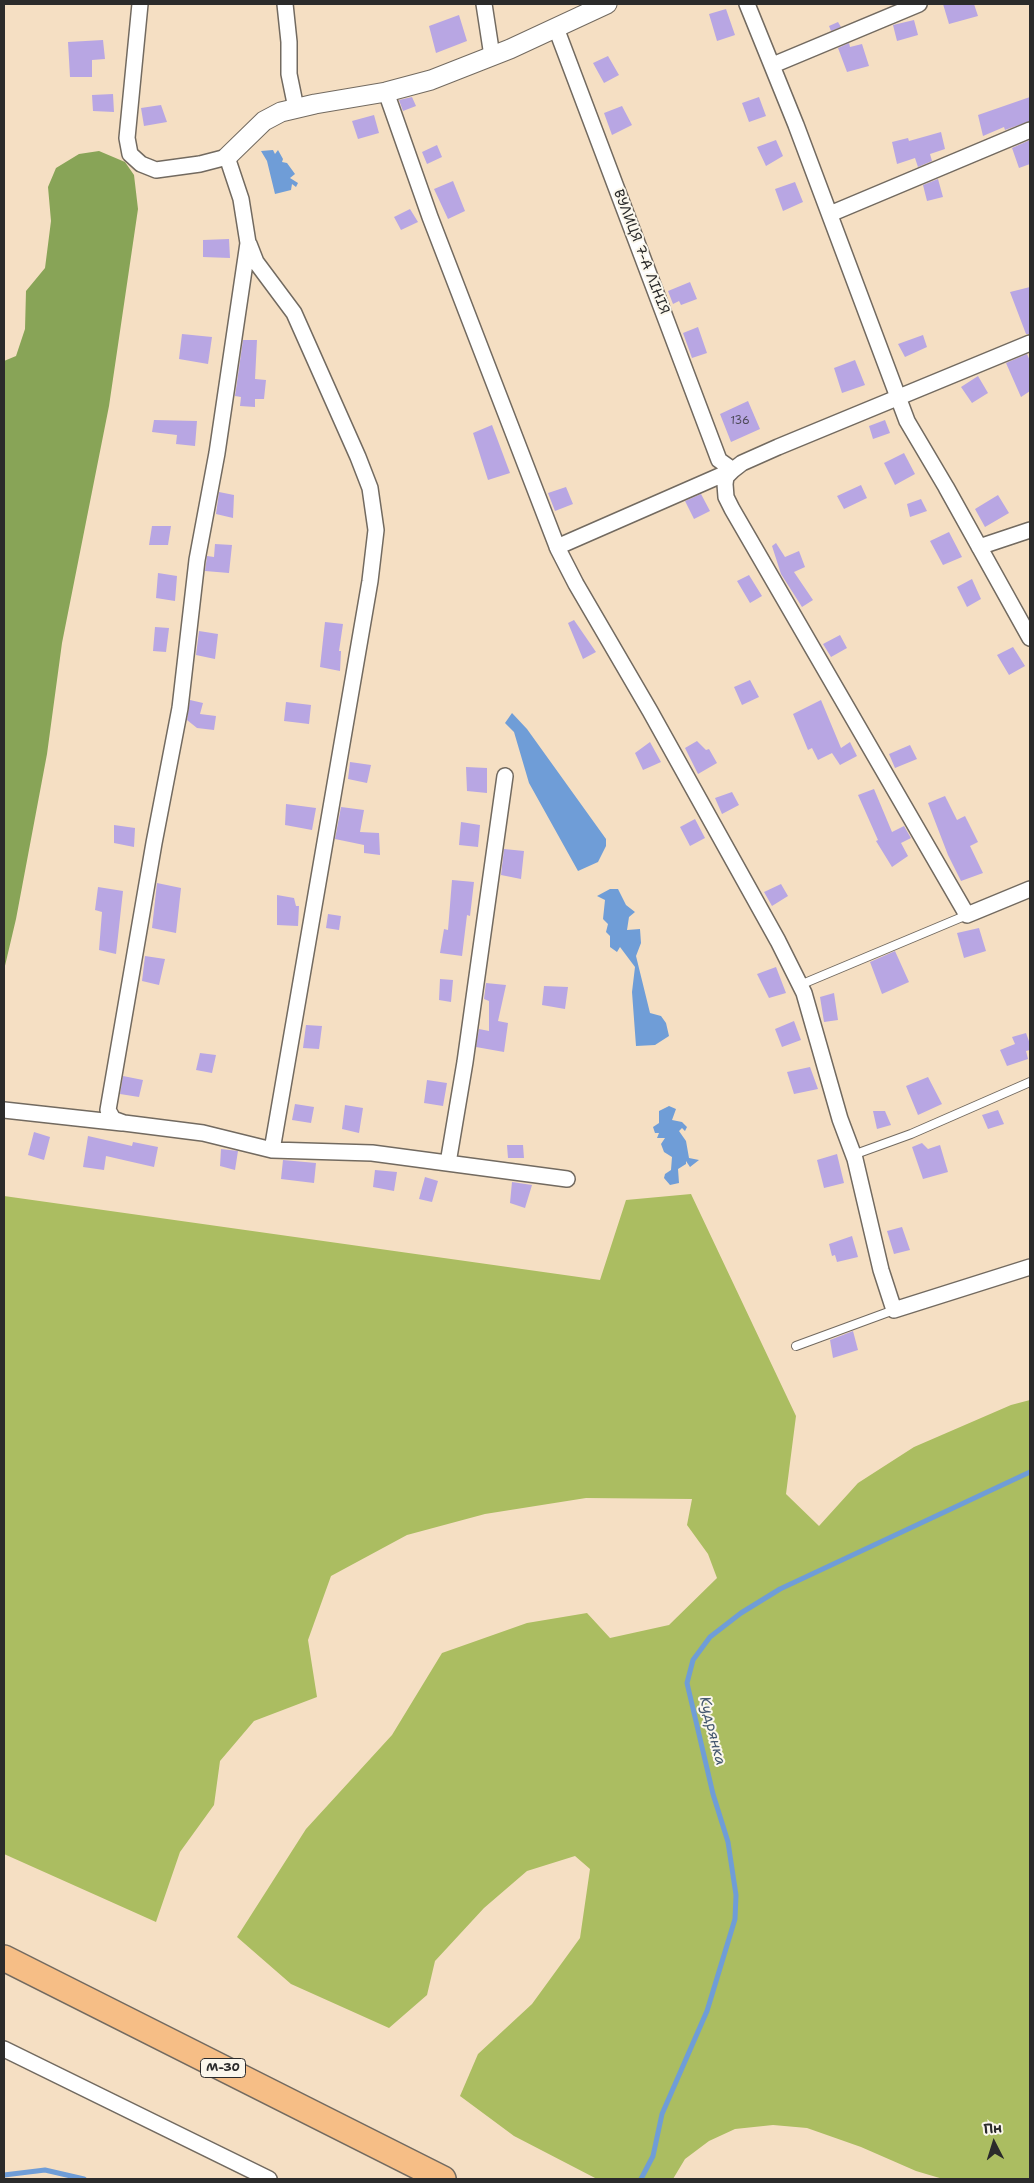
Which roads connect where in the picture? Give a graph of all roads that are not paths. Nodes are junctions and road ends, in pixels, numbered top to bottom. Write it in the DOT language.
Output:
graph roads {
  1 [pos="140,4"];
  2 [pos="285,4"];
  3 [pos="484,4"];
  4 [pos="607,4"];
  5 [pos="747,4"];
  6 [pos="919,4"];
  7 [pos="556,28"];
  8 [pos="492,56"];
  9 [pos="773,65"];
  10 [pos="386,92"];
  11 [pos="296,108"];
  12 [pos="1030,130"];
  13 [pos="227,157"];
  14 [pos="830,214"];
  15 [pos="248,243"];
  16 [pos="1030,343"];
  17 [pos="897,398"];
  18 [pos="733,470"];
  19 [pos="1030,530"];
  20 [pos="557,547"];
  21 [pos="980,547"];
  22 [pos="1030,638"];
  23 [pos="505,776"];
  24 [pos="1030,889"];
  25 [pos="967,915"];
  26 [pos="800,985"];
  27 [pos="1030,1082"];
  28 [pos="4,1110"];
  29 [pos="124,1123"];
  30 [pos="272,1150"];
  31 [pos="853,1154"];
  32 [pos="448,1163"];
  33 [pos="567,1179"];
  34 [pos="1030,1267"];
  35 [pos="894,1310"];
  36 [pos="796,1346"];
  37 [pos="4,1958"];
  38 [pos="4,2049"];
  39 [pos="269,2179"];
  40 [pos="443,2179"];
  1 -- 13 [label="street"];
  2 -- 11 [label="street"];
  3 -- 8 [label="street"];
  4 -- 7 [label="street"];
  5 -- 9 [label="street"];
  6 -- 9 [label="street"];
  7 -- 8 [label="street"];
  7 -- 18 [label="street, ВУЛИЦЯ 7-А ЛІНІЯ"];
  8 -- 10 [label="street"];
  9 -- 14 [label="street"];
  10 -- 11 [label="street"];
  10 -- 20 [label="street"];
  11 -- 13 [label="street"];
  12 -- 14 [label="street"];
  13 -- 15 [label="street"];
  14 -- 17 [label="street"];
  15 -- 29 [label="street"];
  15 -- 30 [label="street"];
  16 -- 17 [label="street"];
  17 -- 18 [label="street"];
  17 -- 21 [label="street"];
  18 -- 20 [label="street"];
  18 -- 25 [label="street"];
  19 -- 21 [label="street"];
  20 -- 26 [label="street"];
  21 -- 22 [label="street"];
  23 -- 32 [label="street"];
  24 -- 25 [label="street"];
  25 -- 26 [label="lane"];
  26 -- 31 [label="street"];
  27 -- 31 [label="lane"];
  28 -- 29 [label="street"];
  29 -- 30 [label="street"];
  30 -- 32 [label="street"];
  31 -- 35 [label="street"];
  32 -- 33 [label="street"];
  34 -- 35 [label="street"];
  35 -- 36 [label="lane"];
  37 -- 40 [label="highway, М-30"];
  38 -- 39 [label="street"];
}
